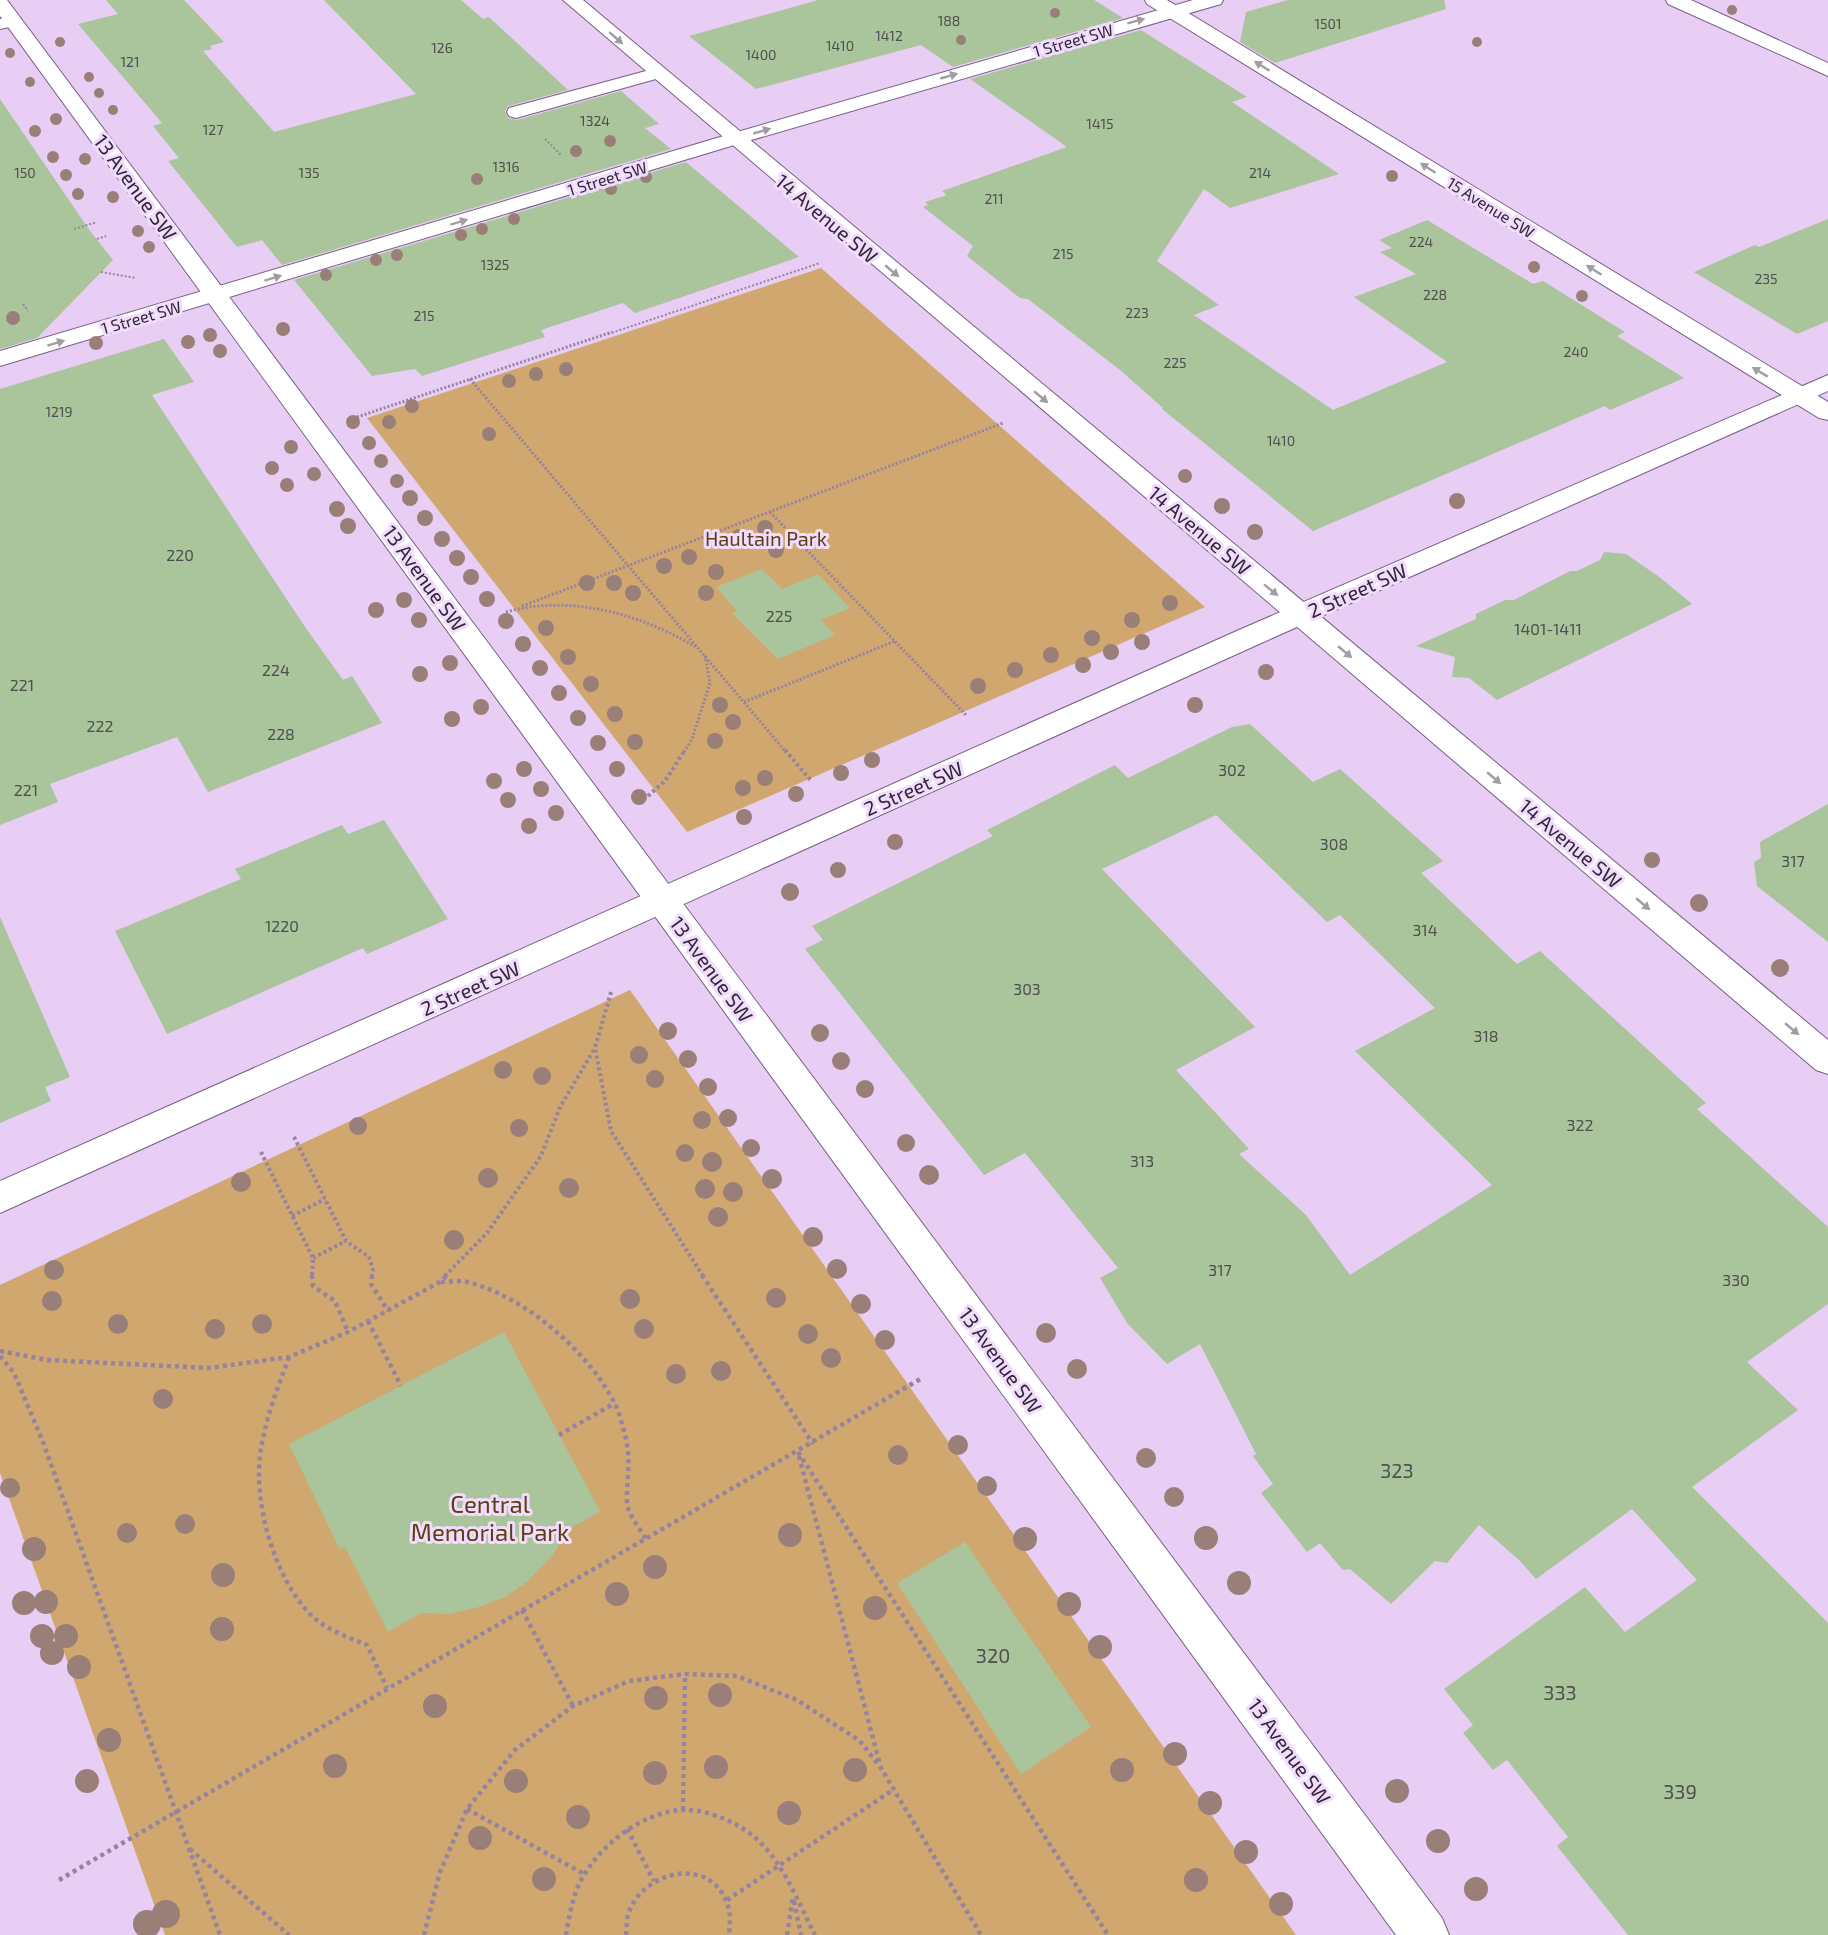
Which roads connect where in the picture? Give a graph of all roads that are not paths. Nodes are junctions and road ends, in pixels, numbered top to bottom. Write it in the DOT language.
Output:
graph roads {
  1 [pos="572,0"];
  2 [pos="1153,0"];
  3 [pos="1214,0"];
  4 [pos="1675,0"];
  5 [pos="0,3"];
  6 [pos="1173,12"];
  7 [pos="7,23"];
  8 [pos="1828,70"];
  9 [pos="657,73"];
  10 [pos="516,112"];
  11 [pos="727,133"];
  12 [pos="211,288"];
  13 [pos="0,340"];
  14 [pos="0,359"];
  15 [pos="1828,382"];
  16 [pos="1798,395"];
  17 [pos="1828,413"];
  18 [pos="1300,615"];
  19 [pos="663,902"];
  20 [pos="1828,1060"];
  21 [pos="0,1198"];
  22 [pos="1425,1935"];
  1 -- 9 [label="street, 14 Avenue SW, one-way"];
  2 -- 6 [label="street, 15 Avenue SW"];
  2 -- 11 [label="street, 1 Street SW"];
  3 -- 6 [label="street, 1 Street SW"];
  4 -- 8 [label="street"];
  5 -- 7 [label="street, 13 Avenue SW"];
  11 -- 6 [label="street, 1 Street SW, one-way"];
  16 -- 6 [label="street, 15 Avenue SW, one-way"];
  7 -- 12 [label="street, 13 Avenue SW"];
  9 -- 10 [label="lane"];
  9 -- 11 [label="street, 14 Avenue SW"];
  11 -- 12 [label="street, 1 Street SW"];
  11 -- 18 [label="street, 14 Avenue SW, one-way"];
  12 -- 13 [label="street, 1 Street SW"];
  14 -- 12 [label="street, 1 Street SW, one-way"];
  12 -- 19 [label="street, 13 Avenue SW"];
  15 -- 16 [label="street, 2 Street SW"];
  16 -- 17 [label="street, 15 Avenue SW"];
  16 -- 18 [label="street, 2 Street SW"];
  18 -- 19 [label="street, 2 Street SW"];
  18 -- 20 [label="street, 14 Avenue SW, one-way"];
  19 -- 21 [label="street, 2 Street SW"];
  19 -- 22 [label="street, 13 Avenue SW"];
}
